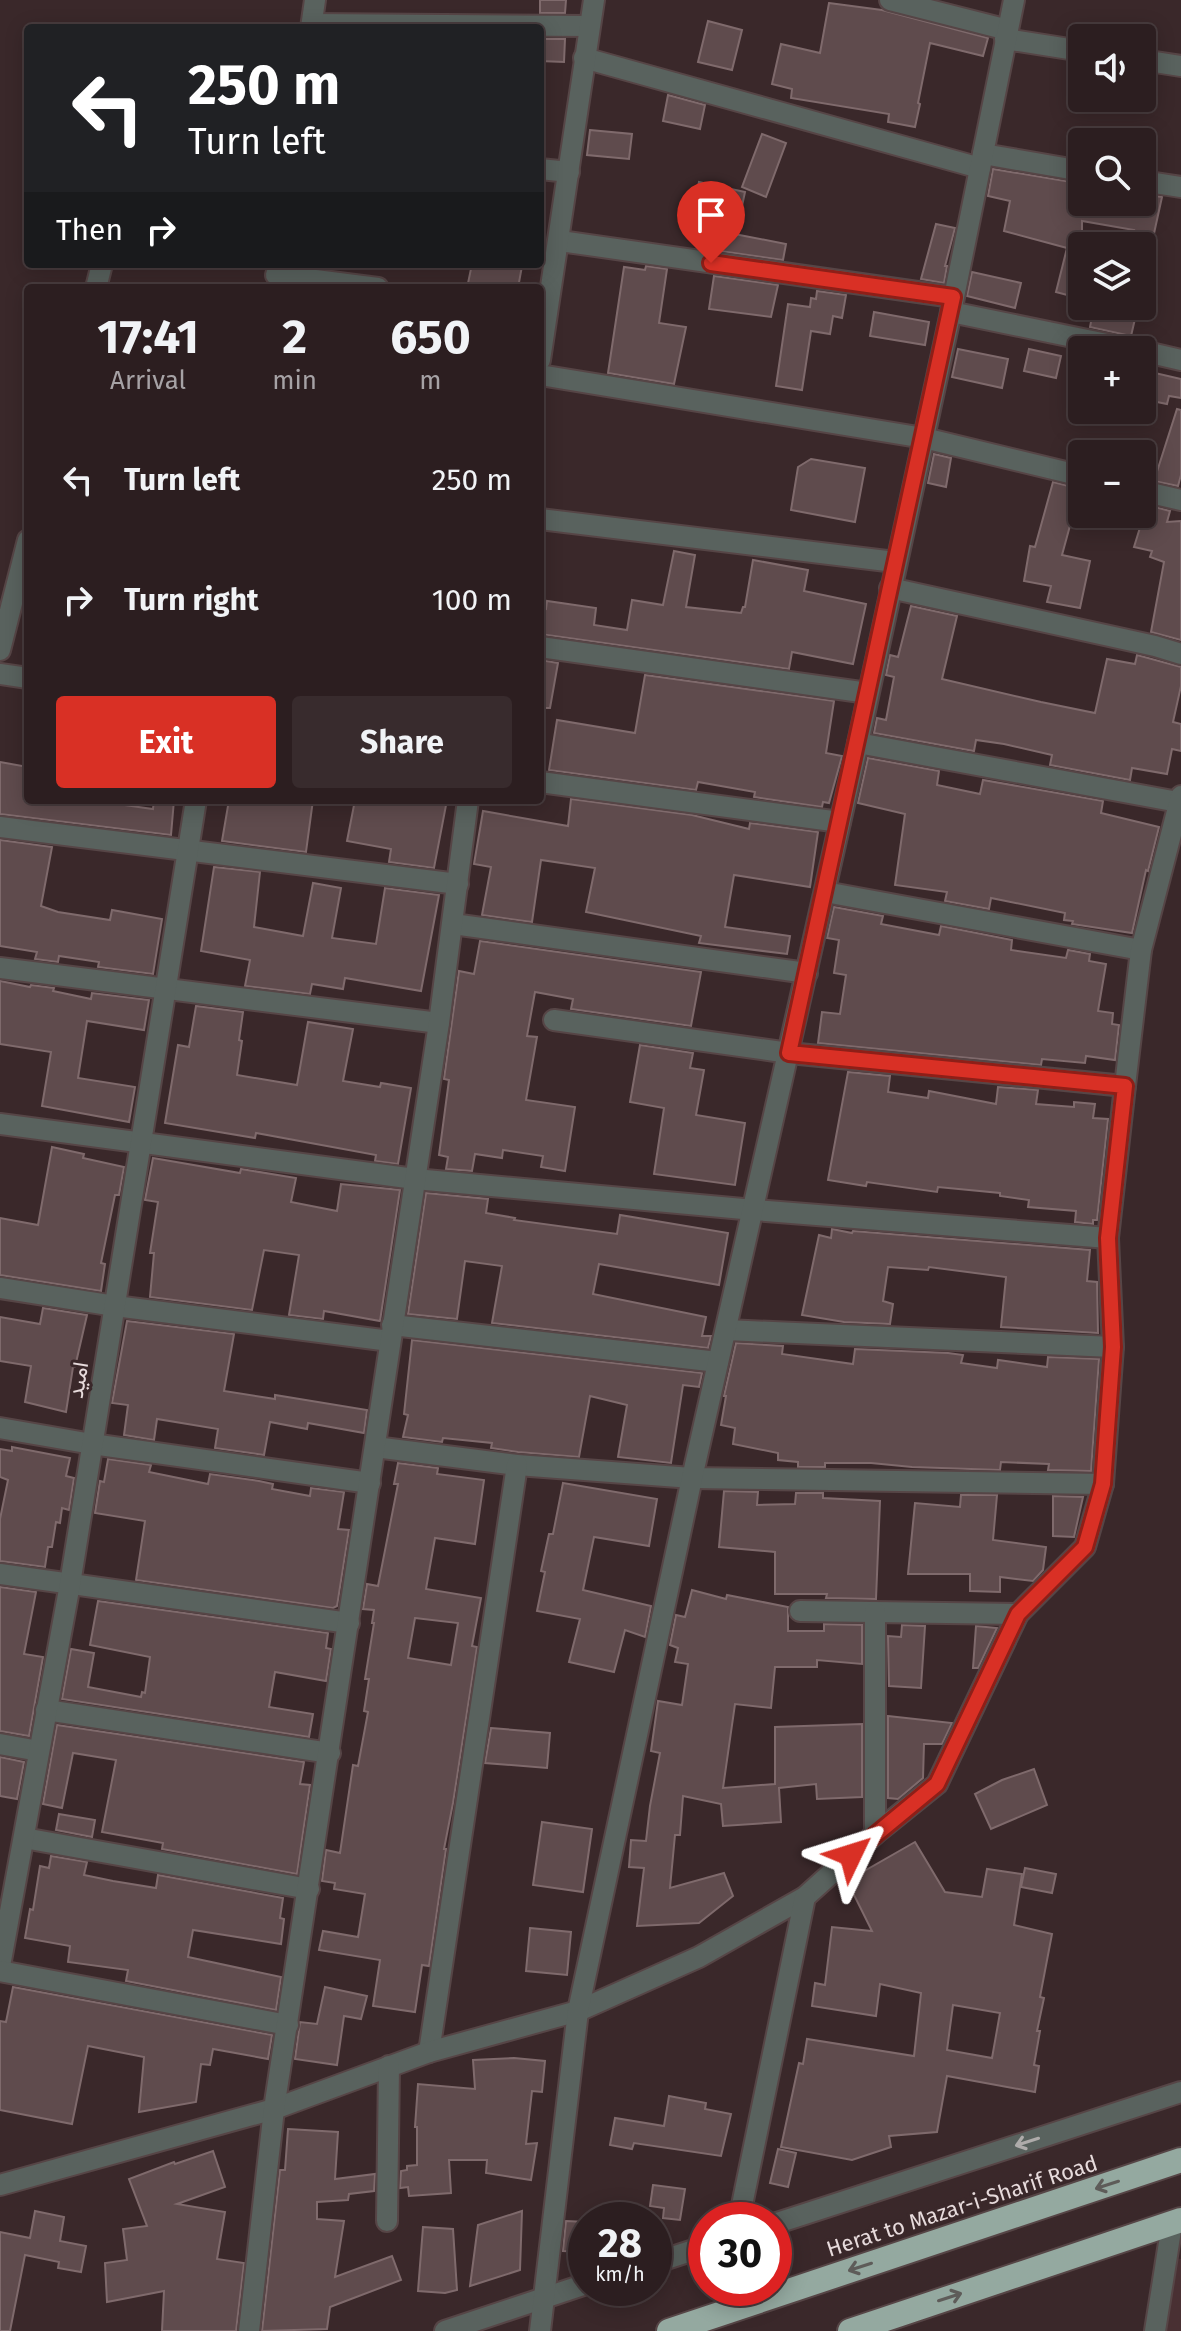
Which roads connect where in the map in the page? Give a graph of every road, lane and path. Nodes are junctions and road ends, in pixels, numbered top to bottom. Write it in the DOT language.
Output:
graph roads {
  1 [pos="315,0"];
  2 [pos="594,0"];
  3 [pos="890,0"];
  4 [pos="1014,0"];
  5 [pos="312,24"];
  6 [pos="544,26"];
  7 [pos="589,26"];
  8 [pos="1006,35"];
  9 [pos="1068,48"];
  10 [pos="584,58"];
  11 [pos="1156,62"];
  12 [pos="1181,66"];
  13 [pos="981,161"];
  14 [pos="544,169"];
  15 [pos="1068,170"];
  16 [pos="569,172"];
  17 [pos="1156,183"];
  18 [pos="1181,187"];
  19 [pos="560,241"];
  20 [pos="276,276"];
  21 [pos="344,284"];
  22 [pos="952,305"];
  23 [pos="544,310"];
  24 [pos="1079,336"];
  25 [pos="1156,354"];
  26 [pos="1181,360"];
  27 [pos="544,376"];
  28 [pos="924,438"];
  29 [pos="1068,473"];
  30 [pos="1156,494"];
  31 [pos="1181,500"];
  32 [pos="544,519"];
  33 [pos="24,556"];
  34 [pos="895,562"];
  35 [pos="890,588"];
  36 [pos="544,648"];
  37 [pos="0,650"];
  38 [pos="1181,654"];
  39 [pos="0,674"];
  40 [pos="24,677"];
  41 [pos="868,693"];
  42 [pos="858,743"];
  43 [pos="544,783"];
  44 [pos="1179,799"];
  45 [pos="195,804"];
  46 [pos="468,804"];
  47 [pos="840,822"];
  48 [pos="0,827"];
  49 [pos="188,850"];
  50 [pos="458,884"];
  51 [pos="825,892"];
  52 [pos="453,924"];
  53 [pos="1141,950"];
  54 [pos="0,968"];
  55 [pos="807,973"];
  56 [pos="167,988"];
  57 [pos="554,1020"];
  58 [pos="439,1023"];
  59 [pos="789,1053"];
  60 [pos="1125,1086"];
  61 [pos="0,1124"];
  62 [pos="142,1143"];
  63 [pos="415,1179"];
  64 [pos="754,1210"];
  65 [pos="1108,1238"];
  66 [pos="0,1288"];
  67 [pos="115,1306"];
  68 [pos="726,1330"];
  69 [pos="391,1333"];
  70 [pos="1113,1347"];
  71 [pos="718,1362"];
  72 [pos="0,1428"];
  73 [pos="92,1444"];
  74 [pos="375,1447"];
  75 [pos="517,1465"];
  76 [pos="692,1478"];
  77 [pos="370,1483"];
  78 [pos="1103,1484"];
  79 [pos="0,1574"];
  80 [pos="70,1584"];
  81 [pos="800,1611"];
  82 [pos="875,1612"];
  83 [pos="1018,1614"];
  84 [pos="349,1623"];
  85 [pos="46,1710"];
  86 [pos="0,1744"];
  87 [pos="39,1751"];
  88 [pos="330,1753"];
  89 [pos="875,1834"];
  90 [pos="24,1838"];
  91 [pos="7,1888"];
  92 [pos="309,1889"];
  93 [pos="805,1897"];
  94 [pos="0,1969"];
  95 [pos="578,2011"];
  96 [pos="288,2025"];
  97 [pos="429,2052"];
  98 [pos="389,2066"];
  99 [pos="1181,2092"];
  100 [pos="274,2109"];
  101 [pos="1181,2160"];
  102 [pos="0,2185"];
  103 [pos="743,2202"];
  104 [pos="792,2218"];
  105 [pos="387,2221"];
  106 [pos="1176,2222"];
  107 [pos="1174,2256"];
  108 [pos="568,2290"];
  109 [pos="544,2298"];
  110 [pos="249,2331"];
  111 [pos="445,2331"];
  112 [pos="540,2331"];
  113 [pos="669,2331"];
  114 [pos="850,2331"];
  115 [pos="1155,2331"];
  1 -- 5 [label="street"];
  2 -- 7 [label="street"];
  3 -- 8 [label="street"];
  4 -- 8 [label="street"];
  6 -- 7 [label="street"];
  7 -- 10 [label="street"];
  8 -- 9 [label="street"];
  8 -- 13 [label="street"];
  10 -- 13 [label="street"];
  10 -- 16 [label="street"];
  11 -- 12 [label="street"];
  13 -- 15 [label="street"];
  13 -- 22 [label="street"];
  14 -- 16 [label="street"];
  16 -- 19 [label="street"];
  17 -- 18 [label="street"];
  19 -- 22 [label="street"];
  19 -- 23 [label="street"];
  20 -- 21 [label="street"];
  22 -- 24 [label="street"];
  22 -- 28 [label="street"];
  25 -- 26 [label="street"];
  27 -- 28 [label="street"];
  28 -- 29 [label="street"];
  28 -- 34 [label="street"];
  30 -- 31 [label="street"];
  32 -- 34 [label="street"];
  33 -- 37 [label="street"];
  34 -- 35 [label="street"];
  35 -- 38 [label="street"];
  35 -- 41 [label="street"];
  36 -- 41 [label="street"];
  39 -- 40 [label="street"];
  41 -- 42 [label="street"];
  42 -- 44 [label="street"];
  42 -- 47 [label="street"];
  43 -- 47 [label="street"];
  44 -- 53 [label="street"];
  45 -- 49 [label="street, امید"];
  46 -- 50 [label="street"];
  47 -- 51 [label="street"];
  48 -- 49 [label="street"];
  49 -- 50 [label="street"];
  49 -- 56 [label="street, امید"];
  50 -- 52 [label="street"];
  51 -- 53 [label="street"];
  51 -- 55 [label="street"];
  52 -- 55 [label="street"];
  52 -- 58 [label="street"];
  53 -- 60 [label="street"];
  54 -- 56 [label="street"];
  55 -- 59 [label="street"];
  56 -- 58 [label="street"];
  56 -- 62 [label="street, امید"];
  57 -- 59 [label="street"];
  58 -- 63 [label="street"];
  59 -- 60 [label="street"];
  59 -- 64 [label="street"];
  60 -- 65 [label="street"];
  61 -- 62 [label="street"];
  62 -- 63 [label="street"];
  62 -- 67 [label="street, امید"];
  63 -- 64 [label="street"];
  63 -- 69 [label="street"];
  64 -- 65 [label="street"];
  64 -- 68 [label="street"];
  65 -- 70 [label="street"];
  66 -- 67 [label="street"];
  67 -- 69 [label="street"];
  67 -- 73 [label="street, امید"];
  68 -- 70 [label="street"];
  68 -- 71 [label="street"];
  69 -- 71 [label="street"];
  69 -- 74 [label="street"];
  70 -- 78 [label="street"];
  71 -- 76 [label="street"];
  72 -- 73 [label="street"];
  73 -- 77 [label="street"];
  73 -- 80 [label="street, امید"];
  74 -- 75 [label="street"];
  74 -- 77 [label="street"];
  75 -- 76 [label="street"];
  75 -- 97 [label="street"];
  76 -- 78 [label="street"];
  76 -- 95 [label="street"];
  77 -- 84 [label="street"];
  78 -- 83 [label="street"];
  79 -- 80 [label="street"];
  80 -- 84 [label="street"];
  80 -- 85 [label="street, امید"];
  81 -- 82 [label="street"];
  82 -- 83 [label="street"];
  82 -- 89 [label="street"];
  83 -- 89 [label="street"];
  84 -- 88 [label="street"];
  85 -- 87 [label="street, امید"];
  85 -- 88 [label="street"];
  86 -- 87 [label="street"];
  87 -- 90 [label="street, امید"];
  88 -- 92 [label="street"];
  89 -- 93 [label="street"];
  90 -- 91 [label="street, امید"];
  90 -- 92 [label="street"];
  91 -- 94 [label="street, امید"];
  92 -- 96 [label="street"];
  93 -- 95 [label="street"];
  93 -- 103 [label="street"];
  94 -- 96 [label="street"];
  95 -- 97 [label="street"];
  95 -- 109 [label="street"];
  96 -- 100 [label="street"];
  97 -- 98 [label="street"];
  98 -- 100 [label="street"];
  98 -- 105 [label="street"];
  99 -- 104 [label="street, one-way"];
  100 -- 102 [label="street"];
  100 -- 110 [label="street"];
  101 -- 113 [label="highway, Herat to Mazar-i-Sharif Road, one-way"];
  106 -- 107 [label="street"];
  114 -- 106 [label="highway, one-way"];
  107 -- 115 [label="street"];
  108 -- 109 [label="street"];
  109 -- 111 [label="street"];
  109 -- 112 [label="street"];
}
